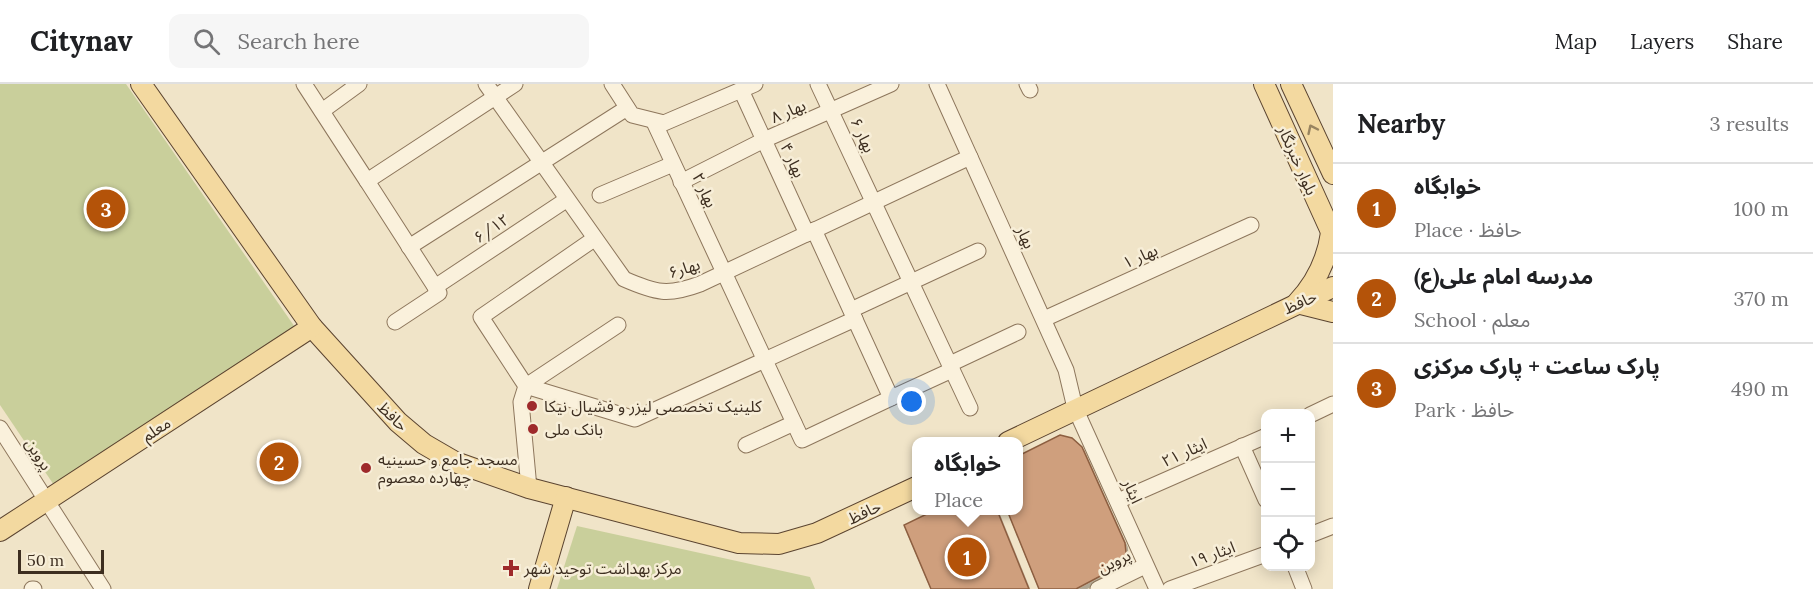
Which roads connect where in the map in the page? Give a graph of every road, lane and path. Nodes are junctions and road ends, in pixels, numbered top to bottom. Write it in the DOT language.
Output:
graph roads {
  1 [pos="141,84"];
  2 [pos="304,84"];
  3 [pos="359,84"];
  4 [pos="486,84"];
  5 [pos="515,84"];
  6 [pos="612,84"];
  7 [pos="818,84"];
  8 [pos="891,84"];
  9 [pos="937,84"];
  10 [pos="1264,84"];
  11 [pos="1291,84"];
  12 [pos="747,92"];
  13 [pos="496,98"];
  14 [pos="627,108"];
  15 [pos="322,111"];
  16 [pos="832,111"];
  17 [pos="654,122"];
  18 [pos="764,140"];
  19 [pos="970,157"];
  20 [pos="541,165"];
  21 [pos="673,165"];
  22 [pos="1333,174"];
  23 [pos="367,182"];
  24 [pos="681,182"];
  25 [pos="600,195"];
  26 [pos="566,200"];
  27 [pos="875,202"];
  28 [pos="1251,225"];
  29 [pos="810,232"];
  30 [pos="1332,234"];
  31 [pos="594,239"];
  32 [pos="409,247"];
  33 [pos="978,251"];
  34 [pos="723,273"];
  35 [pos="912,282"];
  36 [pos="435,287"];
  37 [pos="1333,287"];
  38 [pos="1297,303"];
  39 [pos="1333,312"];
  40 [pos="853,314"];
  41 [pos="1044,319"];
  42 [pos="395,322"];
  43 [pos="618,325"];
  44 [pos="312,327"];
  45 [pos="1017,332"];
  46 [pos="764,360"];
  47 [pos="951,367"];
  48 [pos="526,386"];
  49 [pos="891,399"];
  50 [pos="1333,404"];
  51 [pos="970,408"];
  52 [pos="1075,408"];
  53 [pos="1315,413"];
  54 [pos="794,423"];
  55 [pos="1,430"];
  56 [pos="1016,437"];
  57 [pos="1261,438"];
  58 [pos="746,445"];
  59 [pos="1242,446"];
  60 [pos="529,488"];
  61 [pos="912,489"];
  62 [pos="1261,489"];
  63 [pos="566,497"];
  64 [pos="47,499"];
  65 [pos="1118,501"];
  66 [pos="1333,526"];
  67 [pos="0,531"];
  68 [pos="1315,534"];
  69 [pos="1261,556"];
  70 [pos="1145,566"];
  71 [pos="1297,571"];
  72 [pos="103,589"];
  73 [pos="539,589"];
  74 [pos="1098,589"];
  75 [pos="1157,589"];
  76 [pos="1170,589"];
  77 [pos="1304,589"];
  1 -- 44 [label="main road, حافظ"];
  2 -- 15 [label="street"];
  3 -- 15 [label="street"];
  4 -- 13 [label="street, بهار۶"];
  5 -- 13 [label="street"];
  6 -- 14 [label="street"];
  7 -- 16 [label="street, بهار ۶"];
  8 -- 16 [label="street, بهار ۸"];
  9 -- 19 [label="street, بهار"];
  10 -- 30 [label="main road, بلوار خبرنگار"];
  22 -- 11 [label="main road, بلوار خبرنگار, one-way"];
  12 -- 17 [label="street"];
  12 -- 18 [label="street, بهار ۴"];
  13 -- 20 [label="street, بهار۶"];
  13 -- 23 [label="street"];
  14 -- 17 [label="street"];
  14 -- 20 [label="street"];
  15 -- 23 [label="street"];
  16 -- 18 [label="street, بهار ۸"];
  16 -- 27 [label="street, بهار ۶"];
  17 -- 21 [label="street, بهار ۲"];
  18 -- 24 [label="street, بهار ۸"];
  18 -- 29 [label="street, بهار ۴"];
  19 -- 27 [label="street, بهار۶"];
  19 -- 41 [label="street, بهار"];
  20 -- 26 [label="street, بهار۶"];
  20 -- 32 [label="street"];
  21 -- 24 [label="street, بهار ۲"];
  21 -- 25 [label="street"];
  23 -- 32 [label="street"];
  24 -- 34 [label="street, بهار ۲"];
  26 -- 31 [label="street, بهار۶"];
  26 -- 36 [label="street, ۶/۱۲"];
  27 -- 29 [label="street, بهار۶"];
  27 -- 35 [label="street, بهار ۶"];
  28 -- 41 [label="street, بهار ۱"];
  29 -- 34 [label="street, بهار۶"];
  29 -- 40 [label="street, بهار ۴"];
  30 -- 38 [label="main road"];
  31 -- 34 [label="street, بهار۶"];
  31 -- 48 [label="street"];
  32 -- 36 [label="street"];
  33 -- 35 [label="street"];
  34 -- 46 [label="street, بهار ۲"];
  35 -- 40 [label="street"];
  35 -- 47 [label="street, بهار ۶"];
  36 -- 42 [label="street, ۶/۱۲"];
  37 -- 38 [label="main road, حافظ"];
  38 -- 39 [label="main road"];
  38 -- 52 [label="main road, حافظ"];
  40 -- 46 [label="street"];
  40 -- 49 [label="street, بهار ۴"];
  41 -- 52 [label="street, بهار"];
  43 -- 48 [label="street"];
  44 -- 60 [label="main road, حافظ"];
  44 -- 64 [label="main road, معلم"];
  45 -- 47 [label="street"];
  46 -- 48 [label="street"];
  46 -- 54 [label="street, بهار ۲"];
  47 -- 49 [label="street"];
  47 -- 51 [label="street, بهار ۶"];
  48 -- 60 [label="street"];
  49 -- 54 [label="street"];
  50 -- 53 [label="street"];
  52 -- 56 [label="main road, حافظ"];
  52 -- 65 [label="street, ایثار"];
  54 -- 58 [label="street"];
  55 -- 64 [label="street, پروین"];
  57 -- 59 [label="street, ایثار ۲۱"];
  59 -- 62 [label="street"];
  59 -- 65 [label="street, ایثار ۲۱"];
  60 -- 63 [label="main road, حافظ"];
  61 -- 63 [label="main road, حافظ"];
  63 -- 73 [label="main road"];
  64 -- 67 [label="main road, معلم"];
  64 -- 72 [label="street, پروین"];
  65 -- 70 [label="street, ایثار"];
  66 -- 68 [label="street"];
  69 -- 76 [label="street, ایثار ۱۹"];
  70 -- 74 [label="street, پروین"];
  70 -- 75 [label="street, ایثار"];
  71 -- 77 [label="street"];
}
